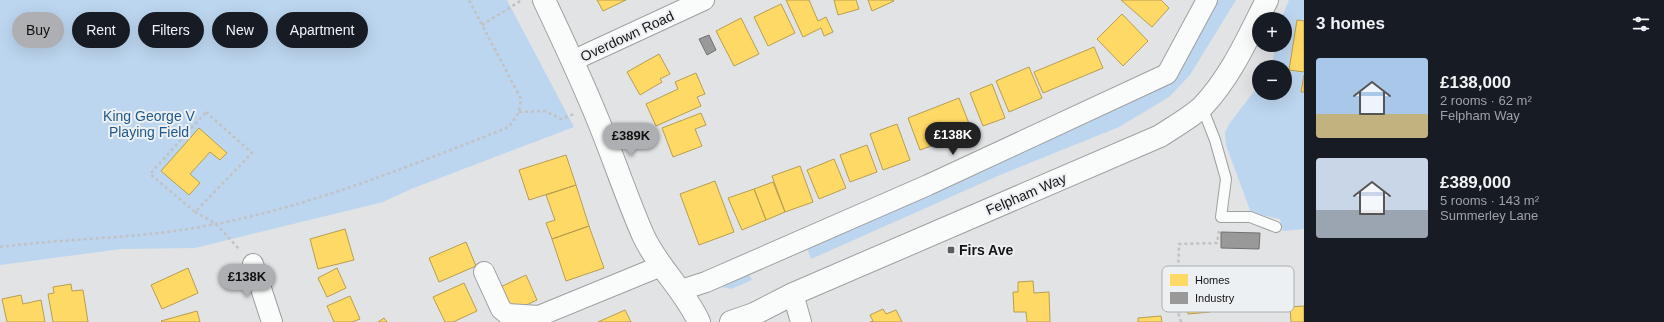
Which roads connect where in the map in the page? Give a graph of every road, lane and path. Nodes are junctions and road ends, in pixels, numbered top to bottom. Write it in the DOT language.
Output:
graph roads {
  1 [pos="468,0"];
  2 [pos="522,0"];
  3 [pos="544,0"];
  4 [pos="704,0"];
  5 [pos="1207,0"];
  6 [pos="1267,0"];
  7 [pos="482,25"];
  8 [pos="572,61"];
  9 [pos="1202,107"];
  10 [pos="593,108"];
  11 [pos="519,112"];
  12 [pos="195,212"];
  13 [pos="1221,217"];
  14 [pos="216,224"];
  15 [pos="1276,227"];
  16 [pos="0,247"];
  17 [pos="253,264"];
  18 [pos="661,266"];
  19 [pos="1178,266"];
  20 [pos="484,272"];
  21 [pos="681,290"];
  22 [pos="793,294"];
  23 [pos="1178,312"];
  24 [pos="272,322"];
  25 [pos="698,322"];
  26 [pos="731,322"];
  27 [pos="801,322"];
  28 [pos="1181,322"];
  1 -- 7 [label="path"];
  2 -- 7 [label="path"];
  3 -- 8 [label="main road"];
  4 -- 8 [label="street, Overdown Road"];
  5 -- 21 [label="street"];
  6 -- 9 [label="main road, Felpham Way"];
  7 -- 11 [label="path"];
  8 -- 10 [label="main road"];
  9 -- 13 [label="lane"];
  9 -- 22 [label="main road, Felpham Way"];
  10 -- 11 [label="path"];
  10 -- 18 [label="main road"];
  11 -- 14 [label="path"];
  12 -- 12 [label="path"];
  12 -- 14 [label="path"];
  13 -- 15 [label="lane"];
  13 -- 19 [label="path"];
  14 -- 16 [label="path"];
  14 -- 17 [label="path"];
  17 -- 24 [label="street"];
  18 -- 20 [label="street"];
  18 -- 21 [label="main road"];
  21 -- 25 [label="main road"];
  22 -- 26 [label="main road, Felpham Way"];
  22 -- 27 [label="street"];
  23 -- 28 [label="path"];
}
